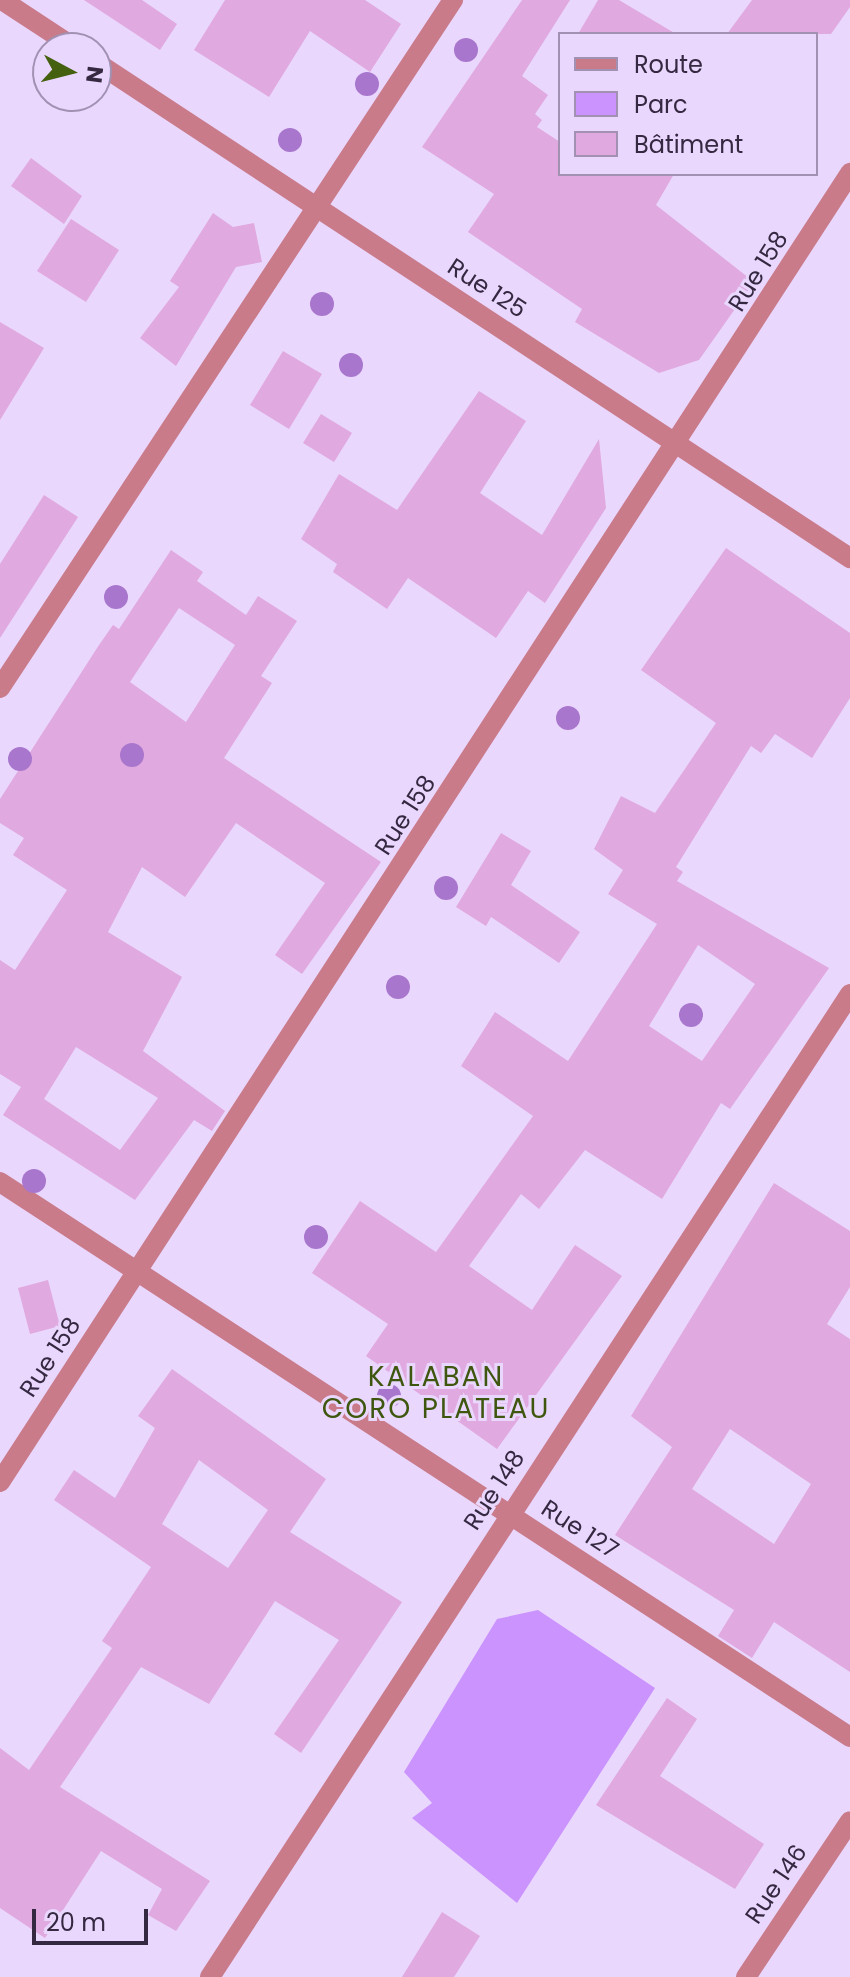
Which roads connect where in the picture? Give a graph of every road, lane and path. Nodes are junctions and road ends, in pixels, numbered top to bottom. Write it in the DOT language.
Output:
graph roads {
  1 [pos="2,0"];
  2 [pos="453,0"];
  3 [pos="51,32"];
  4 [pos="112,73"];
  5 [pos="850,173"];
  6 [pos="318,208"];
  7 [pos="679,446"];
  8 [pos="850,558"];
  9 [pos="0,688"];
  10 [pos="850,994"];
  11 [pos="0,1182"];
  12 [pos="137,1271"];
  13 [pos="0,1482"];
  14 [pos="509,1514"];
  15 [pos="850,1737"];
  16 [pos="850,1821"];
  17 [pos="210,1977"];
  18 [pos="746,1977"];
  1 -- 3 [label="street"];
  2 -- 6 [label="street"];
  4 -- 6 [label="street, Rue 125"];
  5 -- 7 [label="street, Rue 158"];
  6 -- 7 [label="street, Rue 125"];
  6 -- 9 [label="street"];
  7 -- 8 [label="street, Rue 125"];
  7 -- 12 [label="street, Rue 158"];
  10 -- 14 [label="street, Rue 148"];
  11 -- 12 [label="street, Rue 127"];
  12 -- 13 [label="street, Rue 158"];
  12 -- 14 [label="street, Rue 127"];
  14 -- 15 [label="street, Rue 127"];
  14 -- 17 [label="street, Rue 148"];
  16 -- 18 [label="street, Rue 146"];
}
